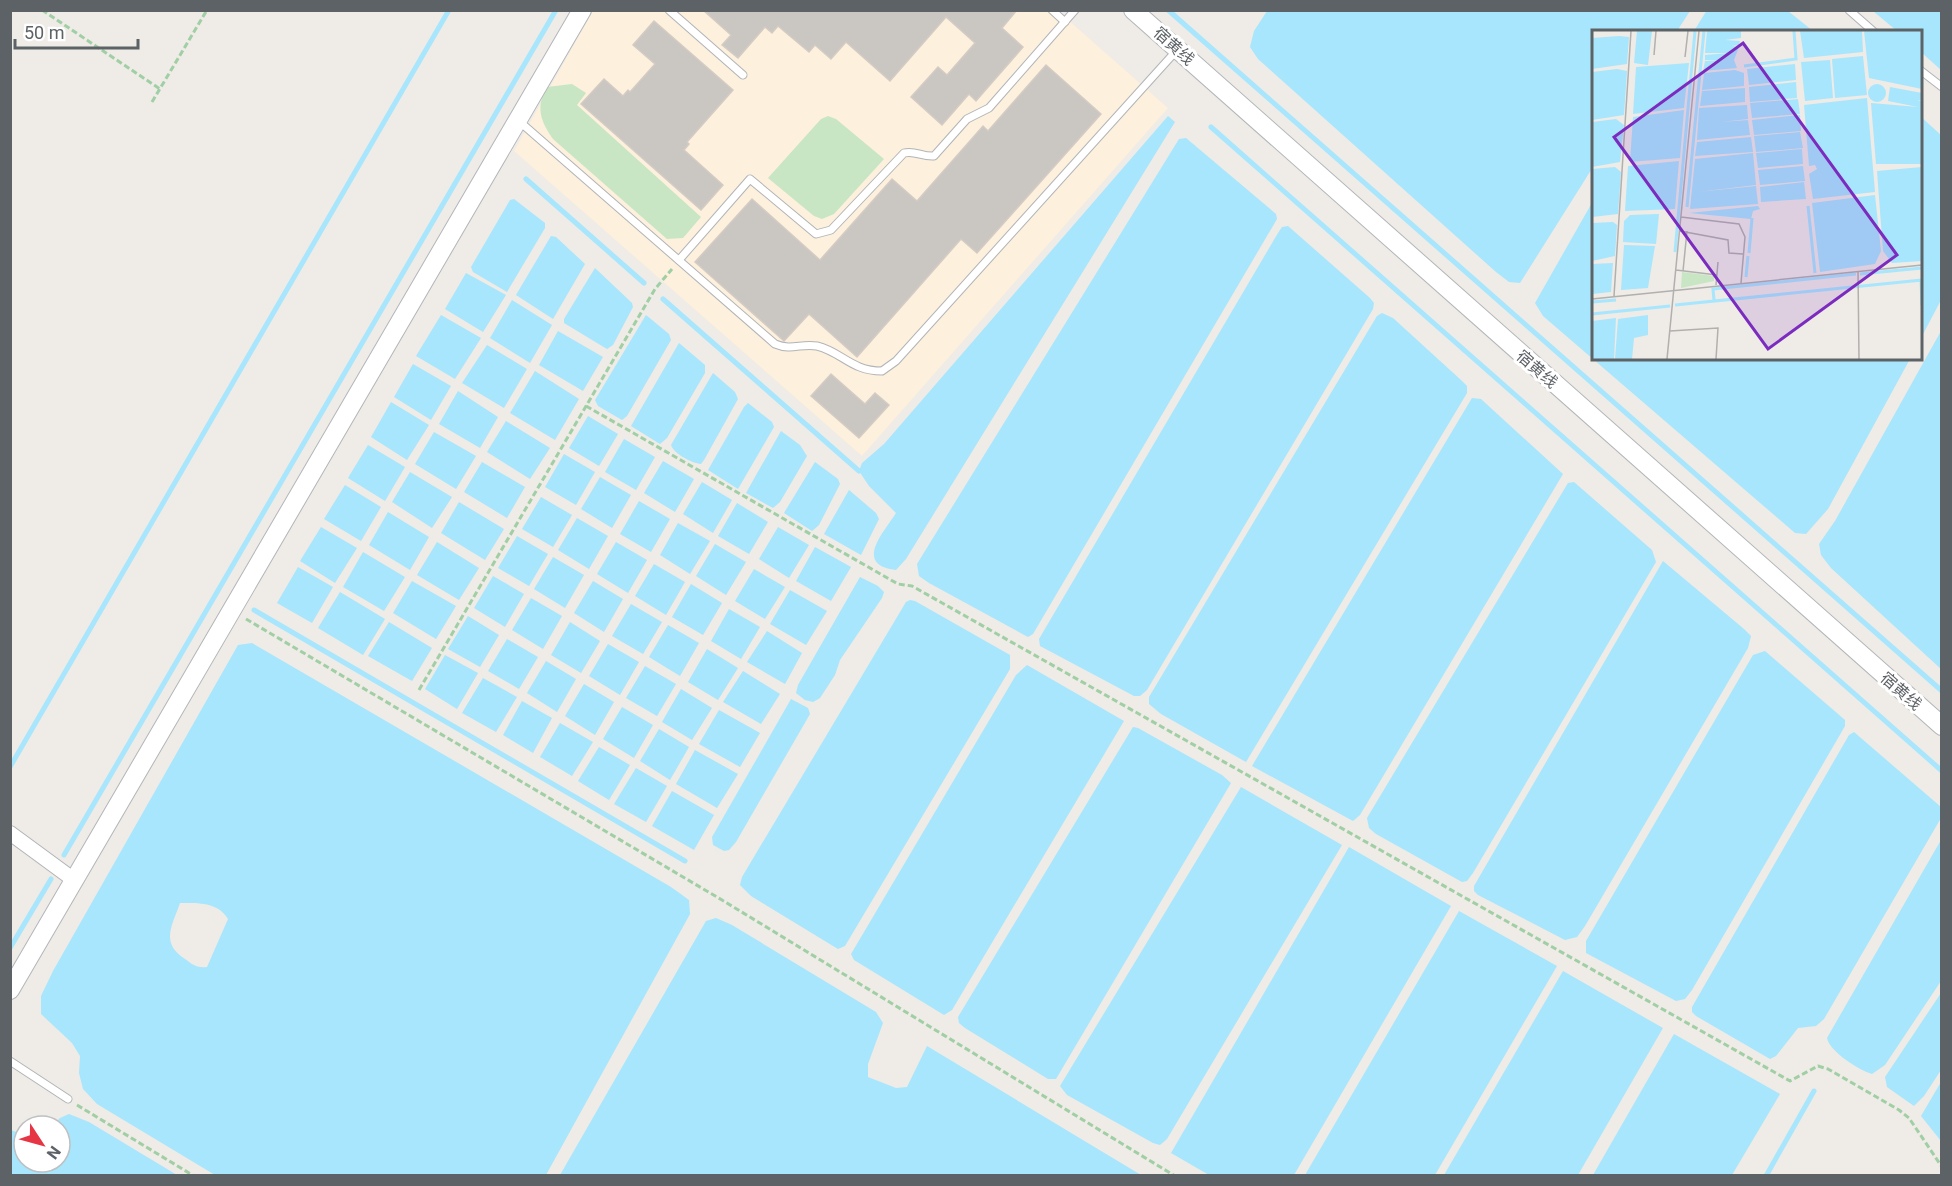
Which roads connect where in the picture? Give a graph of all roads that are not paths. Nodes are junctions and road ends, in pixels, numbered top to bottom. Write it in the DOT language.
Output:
graph roads {
  1 [pos="582,10"];
  2 [pos="1052,10"];
  3 [pos="1075,10"];
  4 [pos="1133,10"];
  5 [pos="1849,10"];
  6 [pos="672,12"];
  7 [pos="1065,22"];
  8 [pos="1872,30"];
  9 [pos="1178,50"];
  10 [pos="1922,72"];
  11 [pos="743,75"];
  12 [pos="1941,87"];
  13 [pos="518,120"];
  14 [pos="679,261"];
  15 [pos="1941,726"];
  16 [pos="10,833"];
  17 [pos="74,880"];
  18 [pos="10,990"];
  19 [pos="10,1061"];
  20 [pos="68,1099"];
  1 -- 13 [label="street"];
  2 -- 7 [label="lane"];
  3 -- 7 [label="lane"];
  4 -- 9 [label="street, 宿黄线"];
  5 -- 8 [label="lane"];
  6 -- 11 [label="lane"];
  7 -- 14 [label="lane"];
  9 -- 14 [label="lane"];
  9 -- 15 [label="street, 宿黄线"];
  10 -- 12 [label="lane"];
  13 -- 14 [label="lane"];
  13 -- 17 [label="street"];
  16 -- 17 [label="street"];
  17 -- 18 [label="street"];
  19 -- 20 [label="lane"];
}
